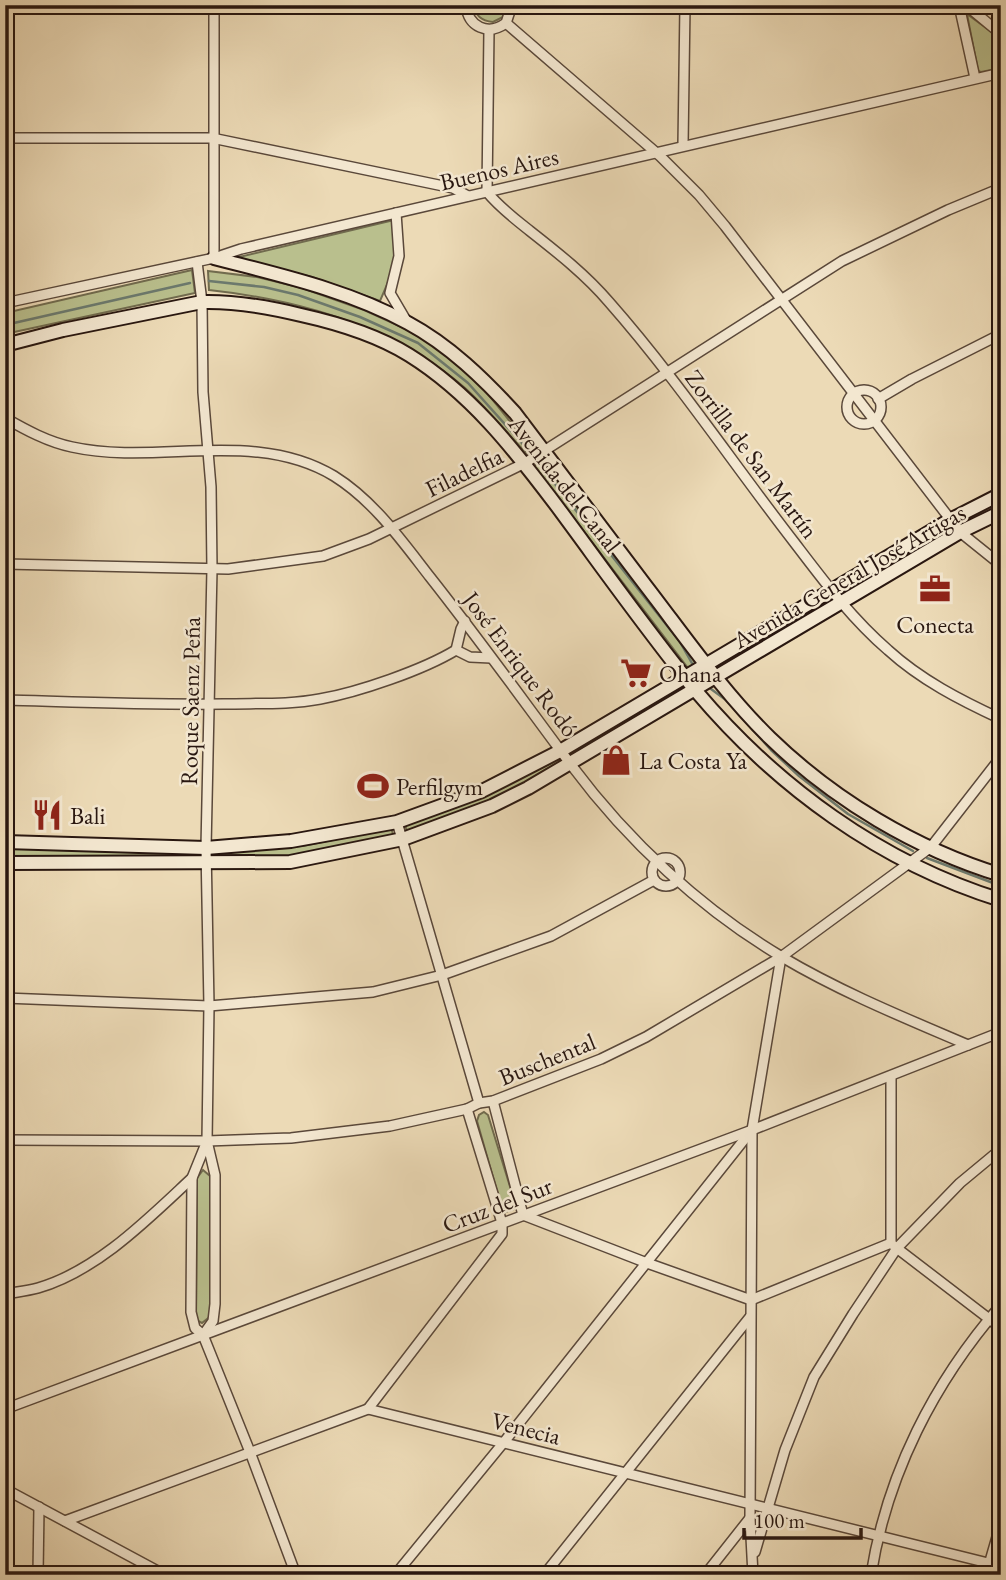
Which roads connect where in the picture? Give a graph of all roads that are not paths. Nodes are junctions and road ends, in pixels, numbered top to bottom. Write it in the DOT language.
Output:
graph roads {
  1 [pos="214,5"];
  2 [pos="386,5"];
  3 [pos="512,5"];
  4 [pos="959,5"];
  5 [pos="966,5"];
  6 [pos="466,6"];
  7 [pos="688,6"];
  8 [pos="506,23"];
  9 [pos="489,30"];
  10 [pos="1001,34"];
  11 [pos="1001,73"];
  12 [pos="975,78"];
  13 [pos="5,138"];
  14 [pos="212,138"];
  15 [pos="684,145"];
  16 [pos="653,152"];
  17 [pos="1001,188"];
  18 [pos="487,192"];
  19 [pos="468,196"];
  20 [pos="396,213"];
  21 [pos="214,258"];
  22 [pos="197,262"];
  23 [pos="780,299"];
  24 [pos="202,302"];
  25 [pos="5,303"];
  26 [pos="407,322"];
  27 [pos="1001,334"];
  28 [pos="5,345"];
  29 [pos="666,372"];
  30 [pos="853,394"];
  31 [pos="878,399"];
  32 [pos="5,418"];
  33 [pos="874,420"];
  34 [pos="208,451"];
  35 [pos="544,451"];
  36 [pos="525,463"];
  37 [pos="1001,494"];
  38 [pos="1001,512"];
  39 [pos="950,520"];
  40 [pos="393,529"];
  41 [pos="960,533"];
  42 [pos="5,564"];
  43 [pos="1001,565"];
  44 [pos="212,569"];
  45 [pos="831,590"];
  46 [pos="841,602"];
  47 [pos="465,621"];
  48 [pos="456,650"];
  49 [pos="491,658"];
  50 [pos="706,665"];
  51 [pos="686,677"];
  52 [pos="717,678"];
  53 [pos="696,691"];
  54 [pos="5,701"];
  55 [pos="209,704"];
  56 [pos="1001,719"];
  57 [pos="562,750"];
  58 [pos="1001,757"];
  59 [pos="571,765"];
  60 [pos="397,822"];
  61 [pos="403,839"];
  62 [pos="5,842"];
  63 [pos="931,847"];
  64 [pos="206,848"];
  65 [pos="656,861"];
  66 [pos="207,862"];
  67 [pos="5,863"];
  68 [pos="908,863"];
  69 [pos="1001,875"];
  70 [pos="654,880"];
  71 [pos="677,881"];
  72 [pos="1001,900"];
  73 [pos="781,957"];
  74 [pos="442,975"];
  75 [pos="5,998"];
  76 [pos="209,1006"];
  77 [pos="1001,1032"];
  78 [pos="968,1045"];
  79 [pos="891,1076"];
  80 [pos="493,1101"];
  81 [pos="479,1103"];
  82 [pos="467,1110"];
  83 [pos="752,1130"];
  84 [pos="5,1140"];
  85 [pos="207,1141"];
  86 [pos="1001,1149"];
  87 [pos="192,1178"];
  88 [pos="523,1215"];
  89 [pos="502,1223"];
  90 [pos="894,1245"];
  91 [pos="647,1263"];
  92 [pos="5,1294"];
  93 [pos="751,1300"];
  94 [pos="1001,1306"];
  95 [pos="750,1317"];
  96 [pos="989,1319"];
  97 [pos="1001,1328"];
  98 [pos="202,1335"];
  99 [pos="5,1409"];
  100 [pos="368,1409"];
  101 [pos="504,1442"];
  102 [pos="250,1452"];
  103 [pos="626,1473"];
  104 [pos="5,1489"];
  105 [pos="751,1504"];
  106 [pos="39,1507"];
  107 [pos="767,1508"];
  108 [pos="750,1518"];
  109 [pos="65,1521"];
  110 [pos="1001,1523"];
  111 [pos="877,1537"];
  112 [pos="753,1561"];
  113 [pos="988,1563"];
  114 [pos="38,1575"];
  115 [pos="165,1575"];
  116 [pos="296,1575"];
  117 [pos="395,1575"];
  118 [pos="544,1575"];
  119 [pos="705,1575"];
  120 [pos="752,1575"];
  121 [pos="871,1575"];
  122 [pos="986,1575"];
  1 -- 14 [label="street"];
  2 -- 6 [label="street"];
  3 -- 7 [label="street"];
  3 -- 8 [label="street"];
  4 -- 12 [label="street"];
  5 -- 10 [label="street"];
  6 -- 9 [label="street"];
  7 -- 15 [label="street"];
  8 -- 9 [label="street"];
  8 -- 16 [label="street"];
  9 -- 18 [label="street"];
  11 -- 12 [label="street, Buenos Aires"];
  12 -- 15 [label="street, Buenos Aires"];
  13 -- 14 [label="street"];
  14 -- 19 [label="street"];
  14 -- 21 [label="street"];
  15 -- 16 [label="street, Buenos Aires"];
  16 -- 18 [label="street, Buenos Aires"];
  16 -- 23 [label="street"];
  17 -- 23 [label="street, Filadelfia"];
  18 -- 19 [label="street, Buenos Aires"];
  18 -- 29 [label="street, Zorrilla de San Martín"];
  19 -- 20 [label="street, Buenos Aires"];
  20 -- 21 [label="street, Buenos Aires"];
  20 -- 26 [label="street"];
  21 -- 22 [label="street, Buenos Aires"];
  21 -- 26 [label="street, Avenida del Canal"];
  22 -- 24 [label="street, Roque Saenz Peña"];
  22 -- 25 [label="street, Buenos Aires"];
  23 -- 29 [label="street, Filadelfia"];
  23 -- 30 [label="street"];
  24 -- 28 [label="street, Avenida del Canal"];
  24 -- 34 [label="street, Roque Saenz Peña"];
  24 -- 36 [label="street, Avenida del Canal"];
  26 -- 35 [label="street, Avenida del Canal"];
  27 -- 31 [label="street"];
  29 -- 35 [label="street, Filadelfia"];
  29 -- 45 [label="street, Zorrilla de San Martín"];
  30 -- 31 [label="street"];
  30 -- 33 [label="street"];
  30 -- 33 [label="street"];
  31 -- 33 [label="street"];
  32 -- 34 [label="street, José Enrique Rodó"];
  33 -- 39 [label="street"];
  34 -- 40 [label="street, José Enrique Rodó"];
  34 -- 44 [label="street, Roque Saenz Peña"];
  35 -- 36 [label="street, Filadelfia"];
  35 -- 50 [label="street, Avenida del Canal"];
  36 -- 40 [label="street, Filadelfia"];
  36 -- 51 [label="street, Avenida del Canal"];
  37 -- 39 [label="street, Avenida General José Artigas"];
  38 -- 41 [label="street, Avenida General José Artigas"];
  39 -- 41 [label="street"];
  39 -- 45 [label="street, Avenida General José Artigas"];
  40 -- 44 [label="street, Filadelfia"];
  40 -- 47 [label="street, José Enrique Rodó"];
  41 -- 43 [label="street"];
  41 -- 46 [label="street, Avenida General José Artigas"];
  42 -- 44 [label="street, Filadelfia"];
  44 -- 55 [label="street, Roque Saenz Peña"];
  45 -- 46 [label="street, Zorrilla de San Martín"];
  45 -- 50 [label="street, Avenida General José Artigas"];
  46 -- 52 [label="street, Avenida General José Artigas"];
  46 -- 56 [label="street, Zorrilla de San Martín"];
  47 -- 48 [label="street"];
  47 -- 49 [label="street, José Enrique Rodó"];
  48 -- 49 [label="street"];
  48 -- 55 [label="street"];
  49 -- 57 [label="street, José Enrique Rodó"];
  50 -- 51 [label="street, Avenida General José Artigas"];
  50 -- 52 [label="street, Avenida del Canal"];
  51 -- 53 [label="street, Avenida del Canal"];
  51 -- 57 [label="street, Avenida General José Artigas"];
  52 -- 53 [label="street, Avenida General José Artigas"];
  52 -- 63 [label="street, Avenida del Canal"];
  53 -- 59 [label="street, Avenida General José Artigas"];
  53 -- 68 [label="street, Avenida del Canal"];
  54 -- 55 [label="street"];
  55 -- 64 [label="street, Roque Saenz Peña"];
  57 -- 59 [label="street, José Enrique Rodó"];
  57 -- 60 [label="street, Avenida General José Artigas"];
  58 -- 63 [label="street, Buschental"];
  59 -- 61 [label="street, Avenida General José Artigas"];
  59 -- 65 [label="street, José Enrique Rodó"];
  60 -- 61 [label="street"];
  60 -- 64 [label="street, Avenida General José Artigas"];
  61 -- 66 [label="street, Avenida General José Artigas"];
  61 -- 74 [label="street"];
  62 -- 64 [label="street, Avenida General José Artigas"];
  63 -- 68 [label="street, Buschental"];
  63 -- 69 [label="street, Avenida del Canal"];
  64 -- 66 [label="street, Roque Saenz Peña"];
  65 -- 70 [label="street"];
  65 -- 71 [label="street, José Enrique Rodó"];
  65 -- 71 [label="street"];
  66 -- 67 [label="street, Avenida General José Artigas"];
  66 -- 76 [label="street, Roque Saenz Peña"];
  68 -- 72 [label="street, Avenida del Canal"];
  68 -- 73 [label="street, Buschental"];
  70 -- 71 [label="street"];
  70 -- 74 [label="street"];
  71 -- 73 [label="street, José Enrique Rodó"];
  73 -- 78 [label="street, José Enrique Rodó"];
  73 -- 80 [label="street, Buschental"];
  73 -- 83 [label="street"];
  74 -- 76 [label="street"];
  74 -- 81 [label="street"];
  75 -- 76 [label="street"];
  76 -- 85 [label="street, Roque Saenz Peña"];
  77 -- 78 [label="street, Cruz del Sur"];
  78 -- 79 [label="street, Cruz del Sur"];
  79 -- 83 [label="street, Cruz del Sur"];
  79 -- 90 [label="street"];
  80 -- 81 [label="street, Buschental"];
  80 -- 88 [label="street"];
  81 -- 82 [label="street, Buschental"];
  82 -- 85 [label="street, Buschental"];
  82 -- 89 [label="street"];
  83 -- 88 [label="street, Cruz del Sur"];
  83 -- 91 [label="street"];
  83 -- 93 [label="street"];
  84 -- 85 [label="street, Buschental"];
  85 -- 87 [label="street, Roque Saenz Peña"];
  85 -- 98 [label="street, Roque Saenz Peña"];
  86 -- 90 [label="street"];
  87 -- 92 [label="street"];
  87 -- 98 [label="street, Roque Saenz Peña"];
  88 -- 89 [label="street, Cruz del Sur"];
  88 -- 91 [label="street"];
  89 -- 98 [label="street, Cruz del Sur"];
  89 -- 100 [label="street"];
  90 -- 93 [label="street"];
  90 -- 96 [label="street"];
  90 -- 107 [label="street"];
  91 -- 93 [label="street"];
  91 -- 101 [label="street"];
  93 -- 95 [label="street"];
  94 -- 96 [label="street"];
  95 -- 103 [label="street"];
  95 -- 105 [label="street"];
  96 -- 97 [label="street"];
  96 -- 111 [label="street"];
  98 -- 99 [label="street, Cruz del Sur"];
  98 -- 102 [label="street, Roque Saenz Peña"];
  100 -- 101 [label="street, Venecia"];
  100 -- 102 [label="street"];
  101 -- 103 [label="street, Venecia"];
  101 -- 117 [label="street"];
  102 -- 109 [label="street"];
  102 -- 116 [label="street, Roque Saenz Peña"];
  103 -- 105 [label="street, Venecia"];
  103 -- 118 [label="street"];
  104 -- 106 [label="street"];
  105 -- 107 [label="street, Venecia"];
  105 -- 108 [label="street"];
  106 -- 109 [label="street"];
  106 -- 114 [label="street"];
  107 -- 111 [label="street, Venecia"];
  107 -- 112 [label="street"];
  108 -- 112 [label="street"];
  108 -- 119 [label="street"];
  109 -- 115 [label="street"];
  110 -- 113 [label="street"];
  111 -- 113 [label="street, Venecia"];
  111 -- 121 [label="street"];
  112 -- 120 [label="street"];
  113 -- 122 [label="street"];
}
